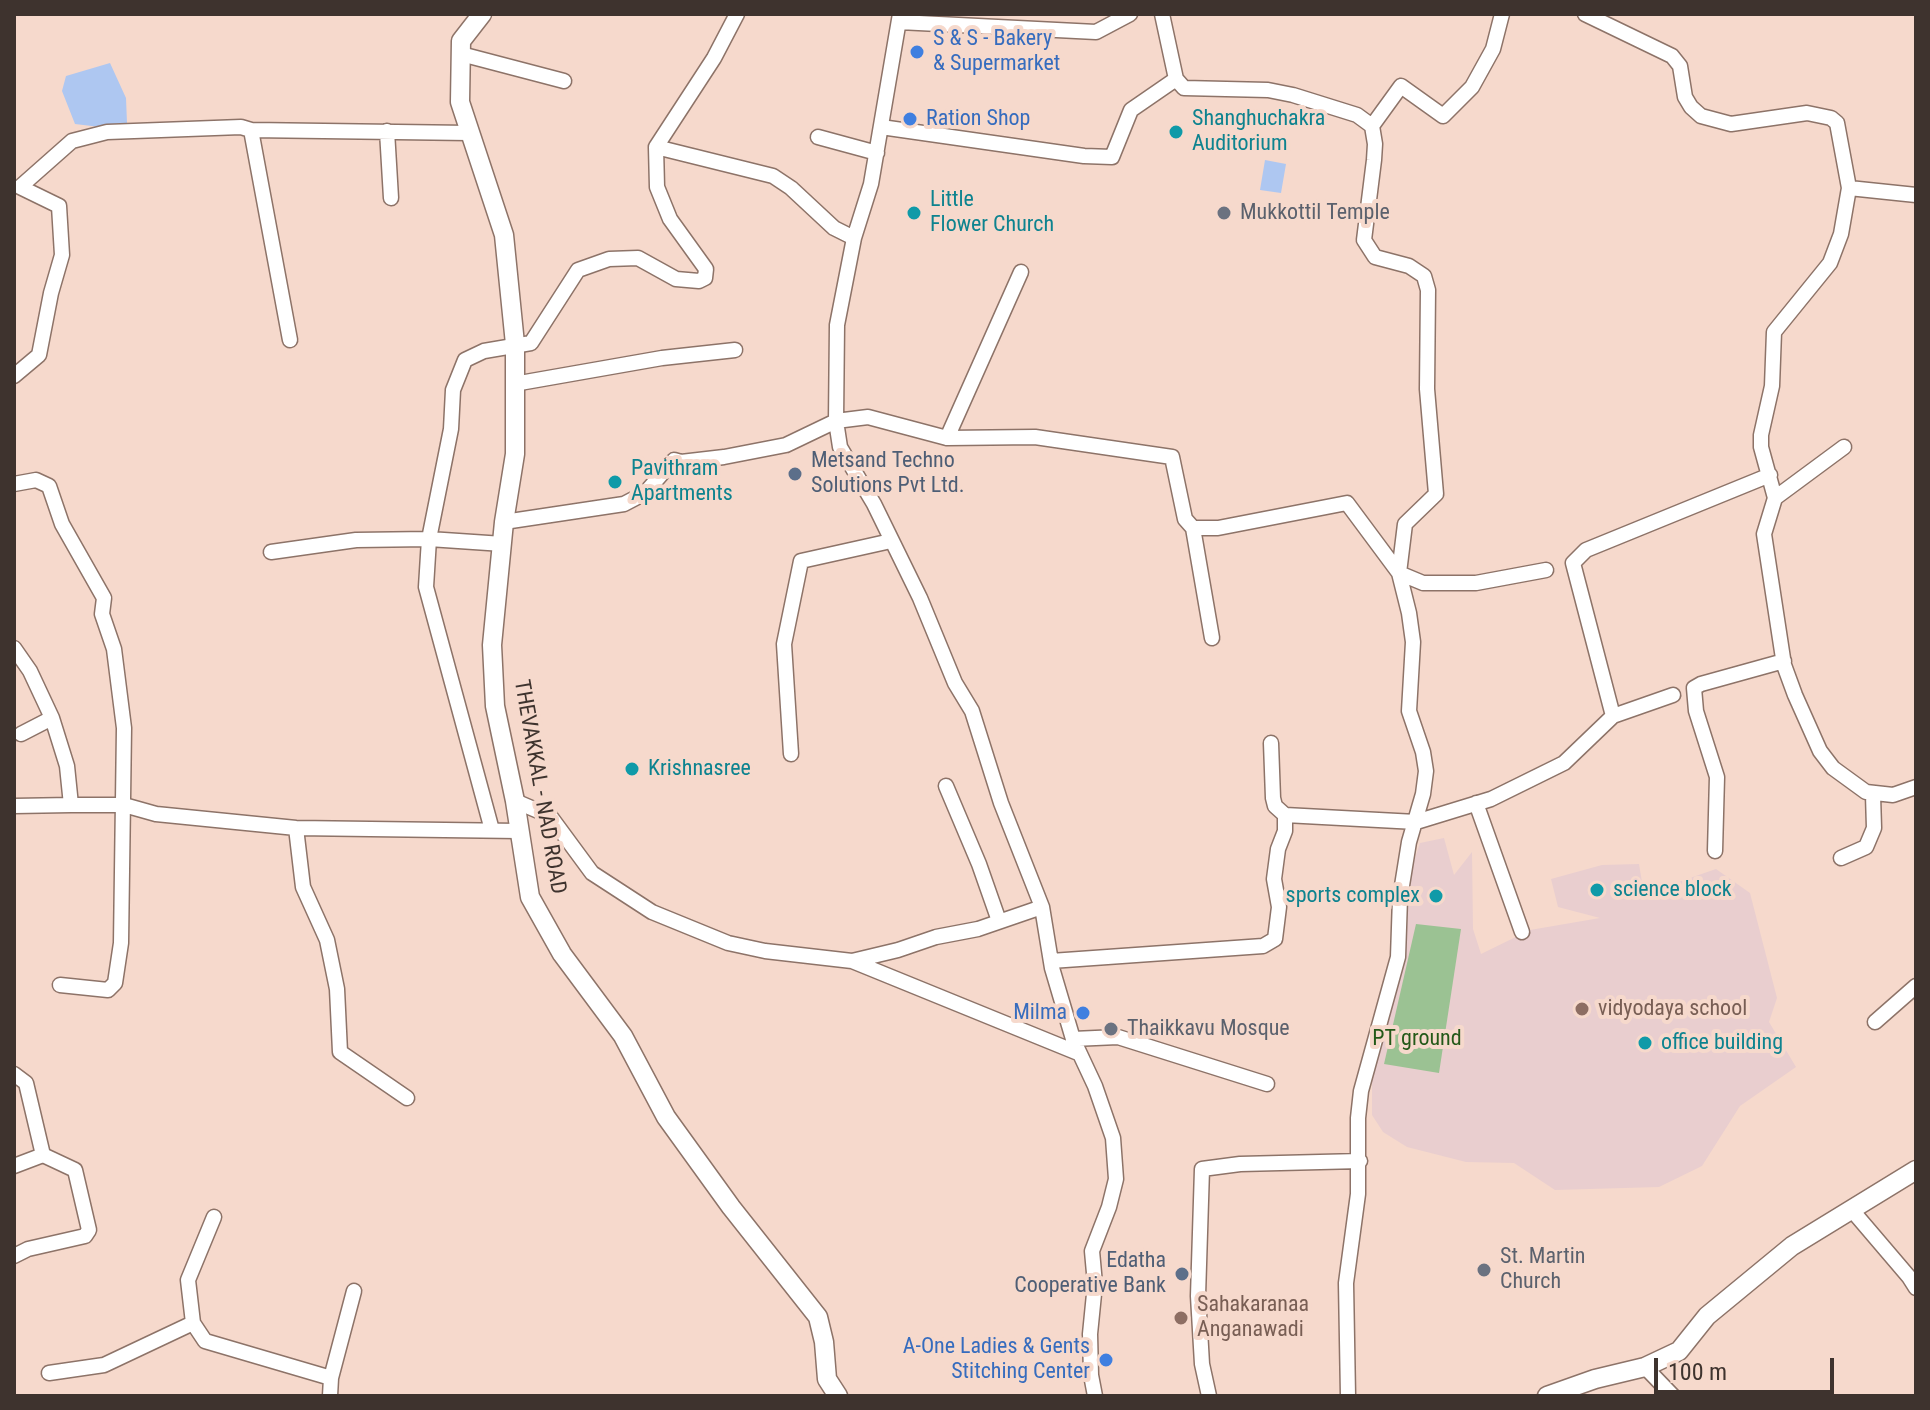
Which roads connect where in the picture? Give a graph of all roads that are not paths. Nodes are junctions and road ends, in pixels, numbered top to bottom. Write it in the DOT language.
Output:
graph roads {
  1 [pos="482,14"];
  2 [pos="737,14"];
  3 [pos="1130,14"];
  4 [pos="1162,14"];
  5 [pos="1502,14"];
  6 [pos="1585,14"];
  7 [pos="899,18"];
  8 [pos="461,54"];
  9 [pos="1176,79"];
  10 [pos="564,81"];
  11 [pos="1372,126"];
  12 [pos="881,127"];
  13 [pos="251,130"];
  14 [pos="387,131"];
  15 [pos="469,133"];
  16 [pos="818,137"];
  17 [pos="656,147"];
  18 [pos="877,153"];
  19 [pos="1849,188"];
  20 [pos="1916,195"];
  21 [pos="391,198"];
  22 [pos="854,238"];
  23 [pos="1021,272"];
  24 [pos="290,340"];
  25 [pos="515,344"];
  26 [pos="735,350"];
  27 [pos="14,376"];
  28 [pos="514,384"];
  29 [pos="836,421"];
  30 [pos="947,438"];
  31 [pos="1844,447"];
  32 [pos="1770,475"];
  33 [pos="14,484"];
  34 [pos="1775,498"];
  35 [pos="504,522"];
  36 [pos="1193,528"];
  37 [pos="429,539"];
  38 [pos="891,541"];
  39 [pos="503,544"];
  40 [pos="271,552"];
  41 [pos="1546,570"];
  42 [pos="1399,573"];
  43 [pos="1212,638"];
  44 [pos="14,648"];
  45 [pos="1784,661"];
  46 [pos="1673,695"];
  47 [pos="1613,716"];
  48 [pos="52,718"];
  49 [pos="21,734"];
  50 [pos="1271,743"];
  51 [pos="791,754"];
  52 [pos="946,786"];
  53 [pos="1916,787"];
  54 [pos="1873,795"];
  55 [pos="515,801"];
  56 [pos="1476,803"];
  57 [pos="71,805"];
  58 [pos="124,805"];
  59 [pos="14,806"];
  60 [pos="1285,815"];
  61 [pos="1416,822"];
  62 [pos="296,828"];
  63 [pos="492,830"];
  64 [pos="519,831"];
  65 [pos="1715,851"];
  66 [pos="1841,858"];
  67 [pos="1042,907"];
  68 [pos="999,921"];
  69 [pos="1522,932"];
  70 [pos="852,961"];
  71 [pos="1051,961"];
  72 [pos="60,985"];
  73 [pos="1916,986"];
  74 [pos="1875,1022"];
  75 [pos="1075,1046"];
  76 [pos="14,1074"];
  77 [pos="1267,1084"];
  78 [pos="407,1098"];
  79 [pos="43,1155"];
  80 [pos="1360,1161"];
  81 [pos="14,1166"];
  82 [pos="1916,1170"];
  83 [pos="1851,1209"];
  84 [pos="214,1217"];
  85 [pos="14,1256"];
  86 [pos="1916,1288"];
  87 [pos="354,1291"];
  88 [pos="193,1323"];
  89 [pos="1645,1367"];
  90 [pos="49,1373"];
  91 [pos="331,1378"];
  92 [pos="330,1396"];
  93 [pos="838,1396"];
  94 [pos="1095,1396"];
  95 [pos="1209,1396"];
  96 [pos="1348,1396"];
  97 [pos="1547,1396"];
  98 [pos="1673,1396"];
  1 -- 8 [label="main road, THEVAKKAL - NAD ROAD"];
  2 -- 17 [label="street"];
  3 -- 7 [label="street"];
  4 -- 9 [label="street"];
  5 -- 11 [label="street"];
  6 -- 19 [label="street"];
  7 -- 12 [label="street"];
  8 -- 10 [label="street"];
  8 -- 15 [label="main road, THEVAKKAL - NAD ROAD"];
  9 -- 11 [label="street"];
  9 -- 12 [label="street"];
  11 -- 42 [label="street"];
  12 -- 18 [label="street"];
  13 -- 14 [label="street"];
  13 -- 24 [label="street"];
  13 -- 27 [label="street"];
  14 -- 15 [label="street"];
  14 -- 21 [label="street"];
  15 -- 25 [label="main road, THEVAKKAL - NAD ROAD"];
  16 -- 18 [label="street"];
  17 -- 22 [label="street"];
  17 -- 25 [label="street"];
  18 -- 22 [label="street"];
  19 -- 20 [label="street"];
  19 -- 32 [label="street"];
  22 -- 29 [label="street"];
  23 -- 30 [label="street"];
  25 -- 28 [label="main road, THEVAKKAL - NAD ROAD"];
  25 -- 37 [label="street"];
  26 -- 28 [label="street"];
  28 -- 35 [label="main road, THEVAKKAL - NAD ROAD"];
  29 -- 30 [label="street"];
  29 -- 35 [label="street"];
  29 -- 38 [label="street"];
  30 -- 36 [label="street"];
  31 -- 34 [label="street"];
  32 -- 34 [label="street"];
  32 -- 47 [label="street"];
  33 -- 58 [label="street"];
  34 -- 45 [label="street"];
  35 -- 39 [label="main road, THEVAKKAL - NAD ROAD"];
  36 -- 42 [label="street"];
  36 -- 43 [label="street"];
  37 -- 39 [label="street"];
  37 -- 40 [label="street"];
  37 -- 63 [label="street"];
  38 -- 51 [label="street"];
  38 -- 67 [label="street"];
  39 -- 55 [label="main road, THEVAKKAL - NAD ROAD"];
  41 -- 42 [label="street"];
  42 -- 61 [label="street"];
  44 -- 48 [label="street"];
  45 -- 54 [label="street"];
  45 -- 65 [label="street"];
  46 -- 47 [label="street"];
  47 -- 56 [label="street"];
  48 -- 49 [label="street"];
  48 -- 57 [label="street"];
  50 -- 60 [label="street"];
  52 -- 68 [label="street"];
  53 -- 54 [label="street"];
  54 -- 66 [label="street"];
  55 -- 64 [label="main road, THEVAKKAL - NAD ROAD"];
  55 -- 70 [label="street"];
  56 -- 61 [label="street"];
  56 -- 69 [label="street"];
  57 -- 58 [label="street"];
  57 -- 59 [label="street"];
  58 -- 62 [label="street"];
  58 -- 72 [label="street"];
  60 -- 61 [label="street"];
  60 -- 71 [label="street"];
  61 -- 80 [label="street"];
  62 -- 63 [label="street"];
  62 -- 78 [label="street"];
  63 -- 64 [label="street"];
  64 -- 93 [label="main road, THEVAKKAL - NAD ROAD"];
  67 -- 68 [label="street"];
  67 -- 71 [label="street"];
  68 -- 70 [label="street"];
  70 -- 75 [label="street"];
  71 -- 75 [label="street"];
  73 -- 74 [label="street"];
  75 -- 77 [label="street"];
  75 -- 94 [label="street"];
  76 -- 79 [label="street"];
  79 -- 81 [label="street"];
  79 -- 85 [label="street"];
  80 -- 95 [label="street"];
  80 -- 96 [label="street"];
  82 -- 83 [label="main road"];
  83 -- 86 [label="street"];
  83 -- 89 [label="main road"];
  84 -- 88 [label="street"];
  87 -- 91 [label="street"];
  88 -- 90 [label="street"];
  88 -- 91 [label="street"];
  89 -- 97 [label="main road"];
  89 -- 98 [label="street"];
  91 -- 92 [label="street"];
}
